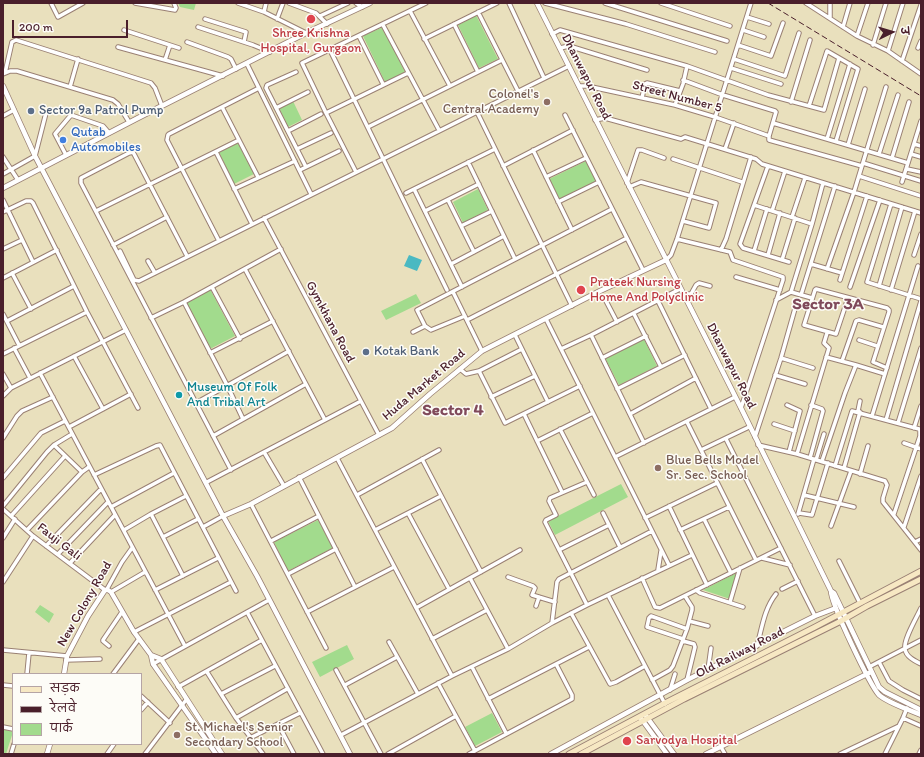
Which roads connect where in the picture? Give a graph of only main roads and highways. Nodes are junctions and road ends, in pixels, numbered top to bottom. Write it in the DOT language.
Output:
graph roads {
  1 [pos="921,571"];
  2 [pos="921,579"];
  3 [pos="666,705"];
  4 [pos="643,718"];
  5 [pos="569,754"];
  6 [pos="581,754"];
  1 -- 3 [label="main road, Old Railway Road"];
  2 -- 3 [label="main road, Old Railway Road"];
  3 -- 4 [label="main road, Old Railway Road"];
  4 -- 5 [label="main road, Old Railway Road"];
  4 -- 6 [label="main road, Old Railway Road"];
}
